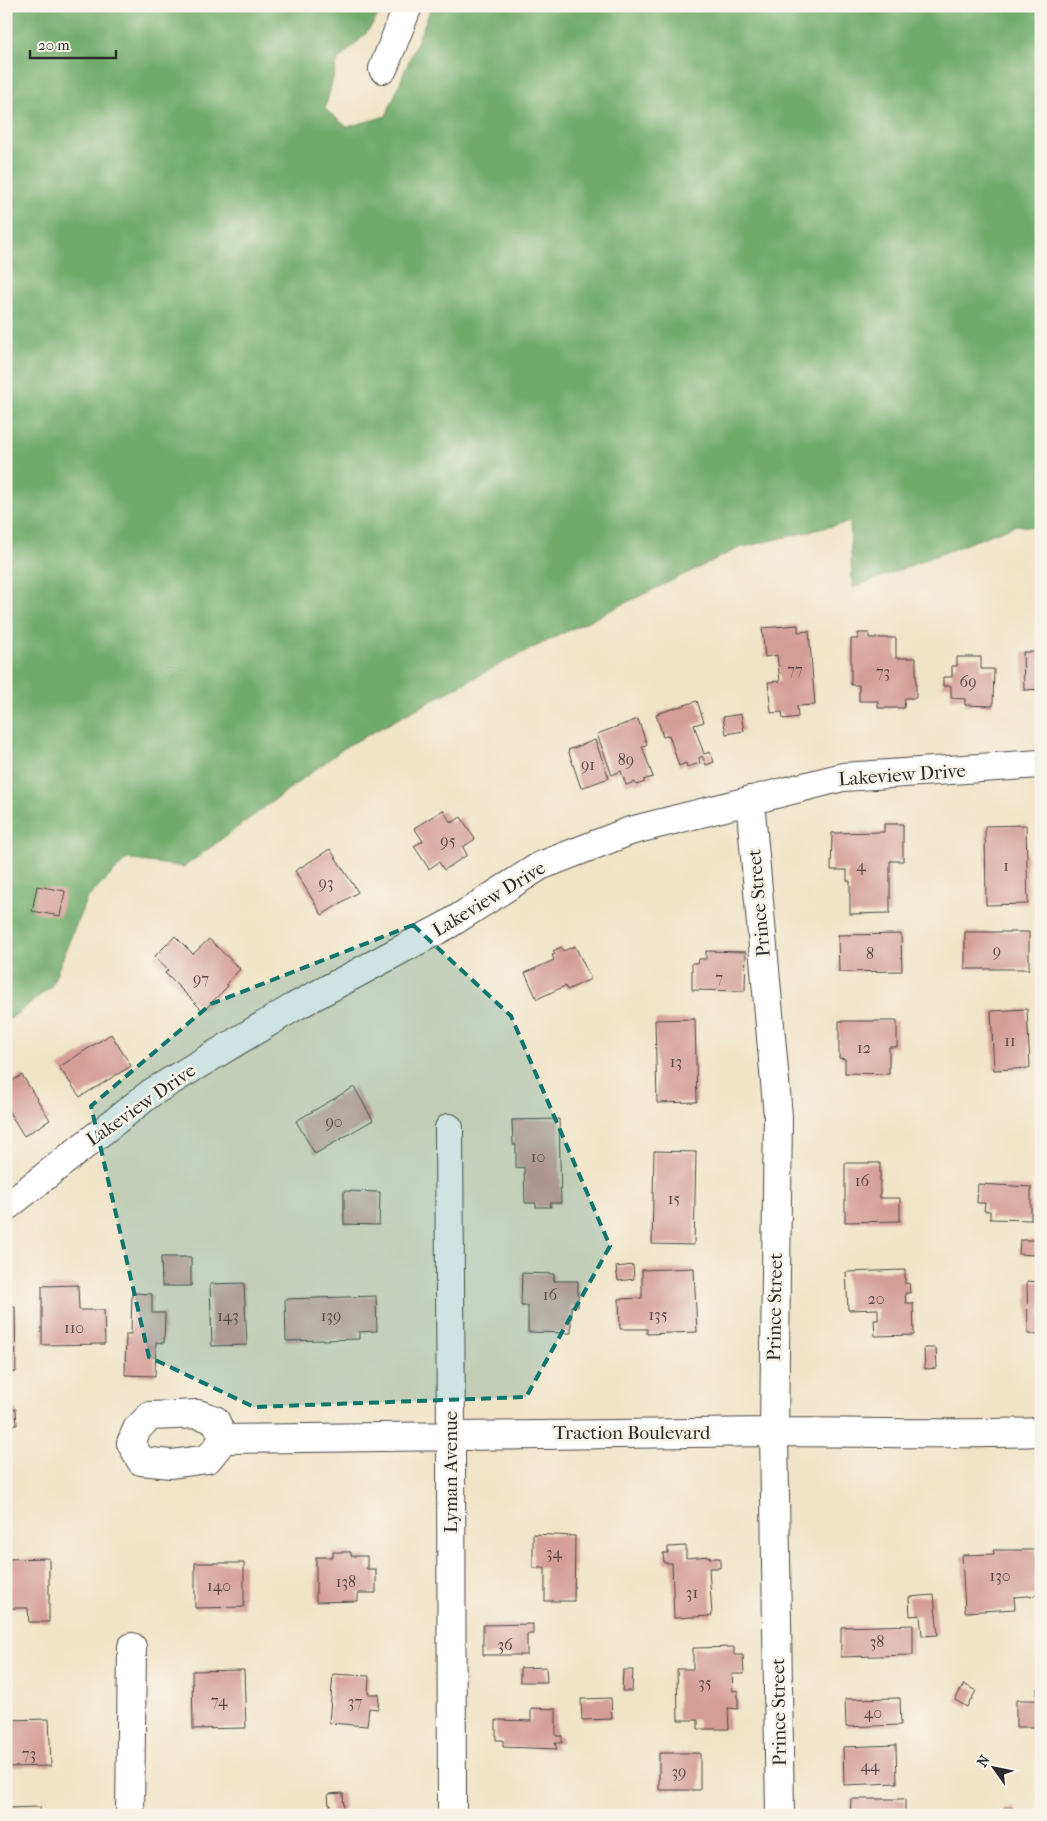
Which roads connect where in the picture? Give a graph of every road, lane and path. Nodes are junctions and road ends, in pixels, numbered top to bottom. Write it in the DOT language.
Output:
graph roads {
  1 [pos="408,6"];
  2 [pos="383,69"];
  3 [pos="1041,764"];
  4 [pos="750,800"];
  5 [pos="449,1128"];
  6 [pos="6,1207"];
  7 [pos="774,1432"];
  8 [pos="1041,1432"];
  9 [pos="451,1434"];
  10 [pos="224,1438"];
  11 [pos="132,1647"];
  12 [pos="130,1815"];
  13 [pos="452,1815"];
  14 [pos="780,1815"];
  1 -- 2 [label="street"];
  3 -- 4 [label="street, Lakeview Drive"];
  4 -- 6 [label="street, Lakeview Drive"];
  4 -- 7 [label="street, Prince Street"];
  5 -- 9 [label="street, Lyman Avenue"];
  7 -- 8 [label="street, Traction Boulevard"];
  7 -- 9 [label="street, Traction Boulevard"];
  7 -- 14 [label="street, Prince Street"];
  9 -- 10 [label="street, Traction Boulevard"];
  9 -- 13 [label="street, Lyman Avenue"];
  11 -- 12 [label="street"];
}
